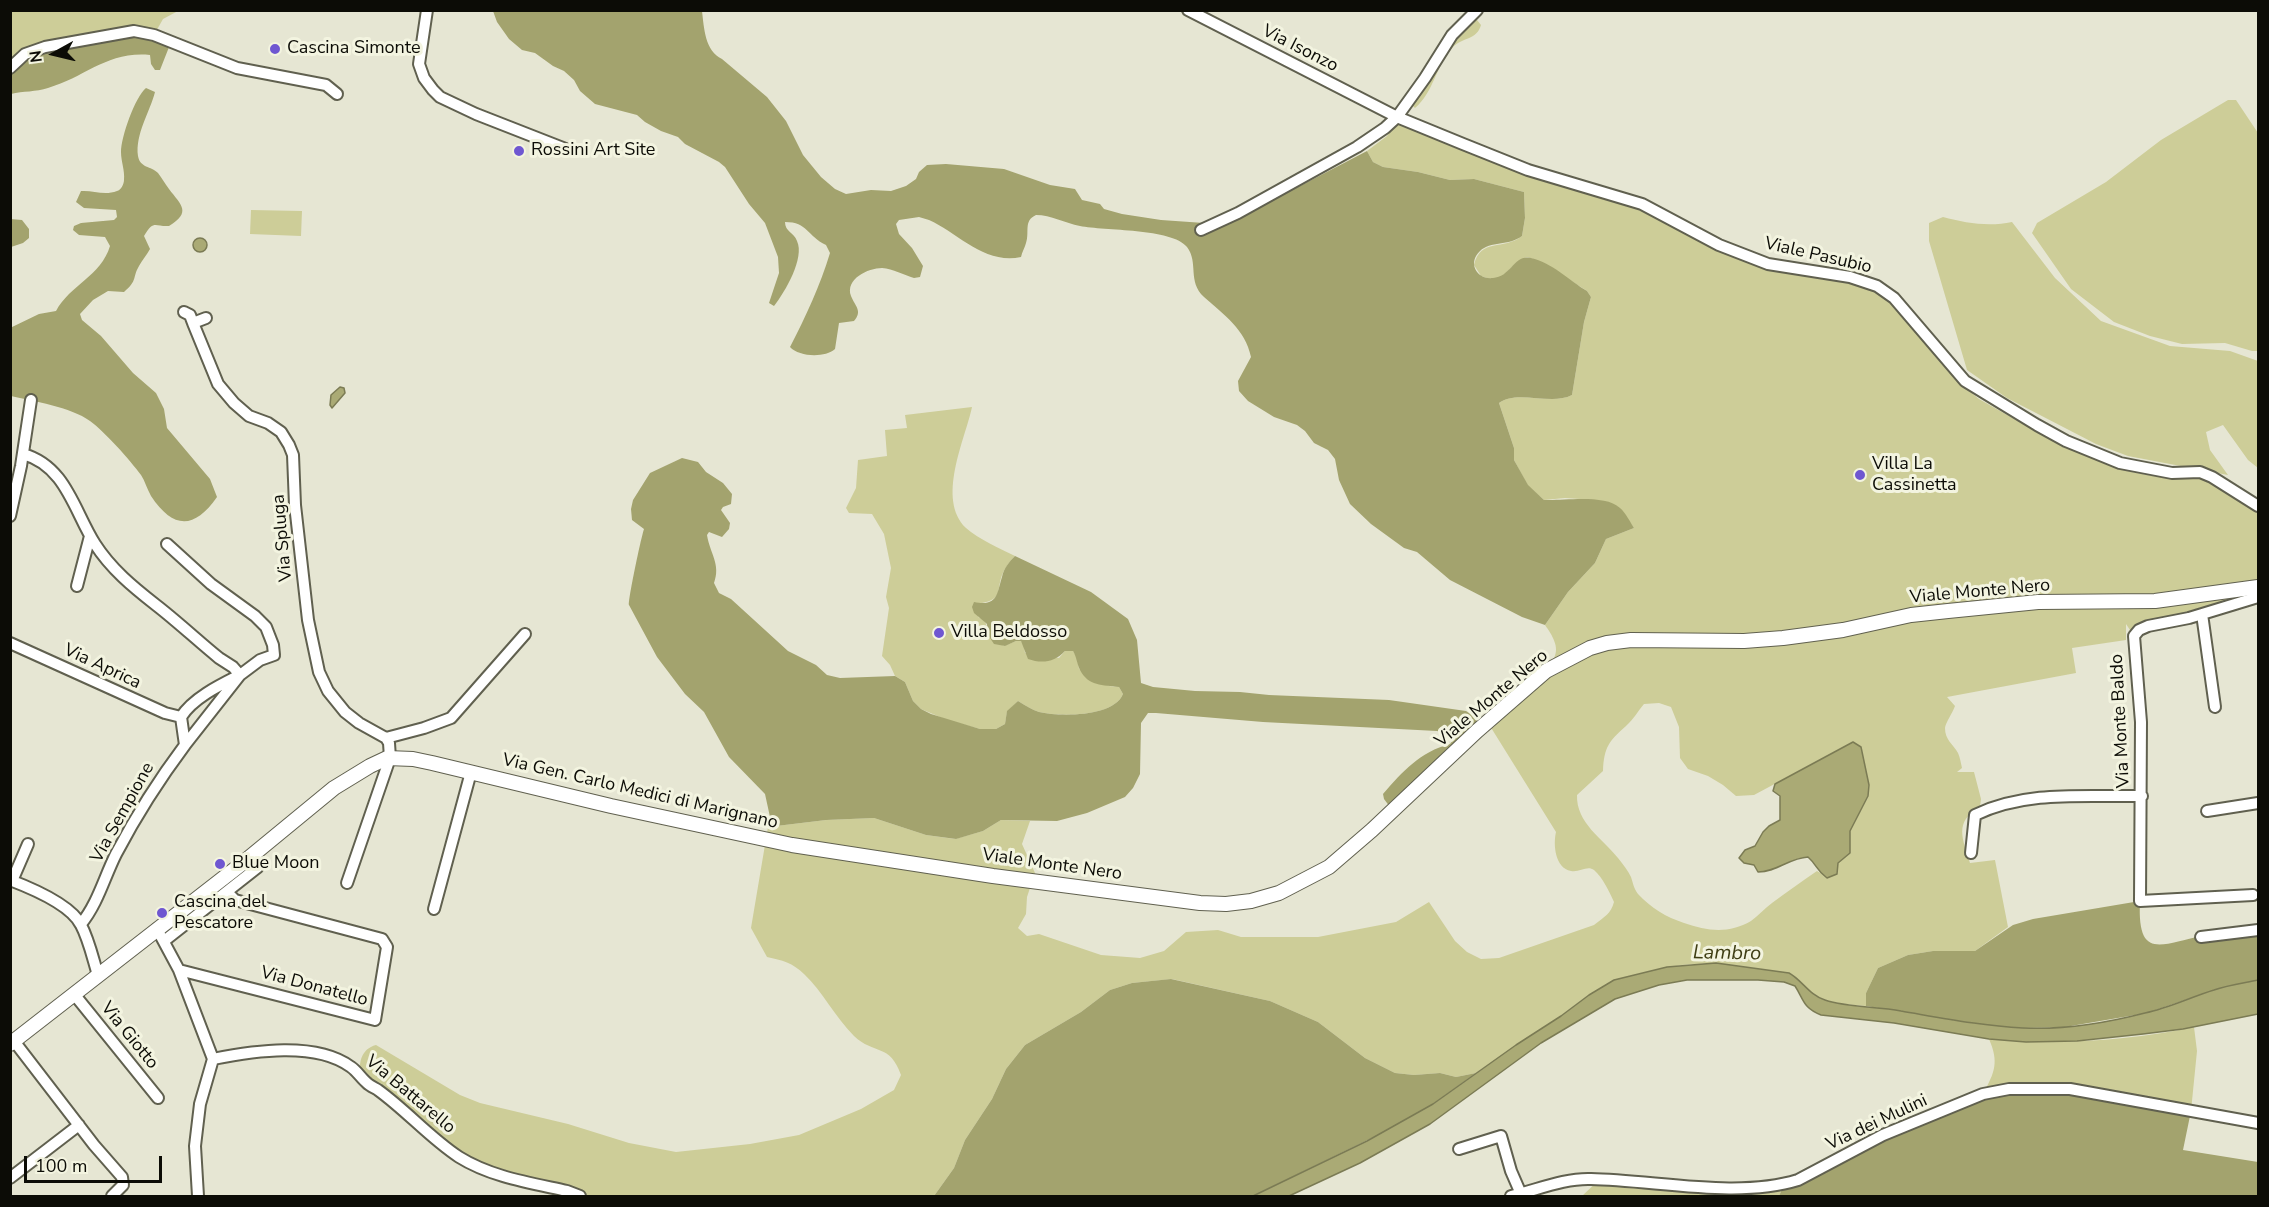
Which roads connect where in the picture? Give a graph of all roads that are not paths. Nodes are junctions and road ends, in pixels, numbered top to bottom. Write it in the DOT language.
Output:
graph roads {
  1 [pos="427,10"];
  2 [pos="1188,10"];
  3 [pos="1478,10"];
  4 [pos="10,68"];
  5 [pos="337,94"];
  6 [pos="1397,117"];
  7 [pos="568,150"];
  8 [pos="1201,230"];
  9 [pos="184,312"];
  10 [pos="206,318"];
  11 [pos="194,323"];
  12 [pos="31,400"];
  13 [pos="18,461"];
  14 [pos="2259,506"];
  15 [pos="10,516"];
  16 [pos="90,536"];
  17 [pos="167,544"];
  18 [pos="77,586"];
  19 [pos="2259,587"];
  20 [pos="2259,597"];
  21 [pos="2202,615"];
  22 [pos="525,634"];
  23 [pos="10,643"];
  24 [pos="240,675"];
  25 [pos="2215,707"];
  26 [pos="181,717"];
  27 [pos="386,738"];
  28 [pos="185,745"];
  29 [pos="390,758"];
  30 [pos="476,773"];
  31 [pos="2142,796"];
  32 [pos="2259,803"];
  33 [pos="2207,811"];
  34 [pos="28,844"];
  35 [pos="792,845"];
  36 [pos="1971,853"];
  37 [pos="258,867"];
  38 [pos="11,881"];
  39 [pos="347,883"];
  40 [pos="229,884"];
  41 [pos="2253,895"];
  42 [pos="434,909"];
  43 [pos="81,924"];
  44 [pos="2259,930"];
  45 [pos="161,935"];
  46 [pos="2201,937"];
  47 [pos="179,970"];
  48 [pos="98,975"];
  49 [pos="74,994"];
  50 [pos="12,1043"];
  51 [pos="213,1059"];
  52 [pos="158,1098"];
  53 [pos="2259,1123"];
  54 [pos="79,1125"];
  55 [pos="1459,1149"];
  56 [pos="10,1178"];
  57 [pos="1516,1195"];
  58 [pos="112,1197"];
  59 [pos="198,1197"];
  60 [pos="579,1197"];
  1 -- 7 [label="street"];
  2 -- 6 [label="street, Via Isonzo"];
  3 -- 6 [label="street"];
  4 -- 5 [label="street"];
  6 -- 8 [label="street"];
  6 -- 14 [label="street, Viale Pasubio"];
  9 -- 11 [label="street, Via Spluga"];
  10 -- 11 [label="street"];
  11 -- 27 [label="street, Via Spluga"];
  12 -- 13 [label="street"];
  13 -- 15 [label="street"];
  13 -- 16 [label="street"];
  16 -- 18 [label="street"];
  16 -- 24 [label="street"];
  17 -- 24 [label="street"];
  19 -- 35 [label="street, Viale Monte Nero"];
  20 -- 21 [label="street, Via Monte Baldo"];
  21 -- 25 [label="street"];
  21 -- 31 [label="street, Via Monte Baldo"];
  22 -- 27 [label="street"];
  23 -- 26 [label="street, Via Aprica"];
  24 -- 26 [label="street"];
  24 -- 28 [label="street, Via Sempione"];
  26 -- 28 [label="street"];
  27 -- 29 [label="street"];
  28 -- 43 [label="street, Via Sempione"];
  29 -- 30 [label="street, Via Gen. Carlo Medici di Marignano"];
  29 -- 39 [label="street"];
  29 -- 40 [label="street"];
  30 -- 35 [label="street, Via Gen. Carlo Medici di Marignano"];
  30 -- 42 [label="street"];
  31 -- 36 [label="street"];
  31 -- 41 [label="street, Via Monte Baldo"];
  32 -- 33 [label="street"];
  34 -- 38 [label="street"];
  37 -- 40 [label="street"];
  38 -- 43 [label="street"];
  40 -- 45 [label="street"];
  40 -- 47 [label="street, Via Donatello"];
  43 -- 48 [label="street"];
  44 -- 46 [label="street"];
  45 -- 47 [label="street"];
  45 -- 48 [label="street"];
  47 -- 51 [label="street"];
  48 -- 49 [label="street"];
  49 -- 50 [label="street"];
  49 -- 52 [label="street, Via Giotto"];
  50 -- 54 [label="street"];
  51 -- 59 [label="street"];
  51 -- 60 [label="street, Via Battarello"];
  53 -- 57 [label="street, Via dei Mulini"];
  54 -- 56 [label="street"];
  54 -- 58 [label="street"];
  55 -- 57 [label="street"];
}
